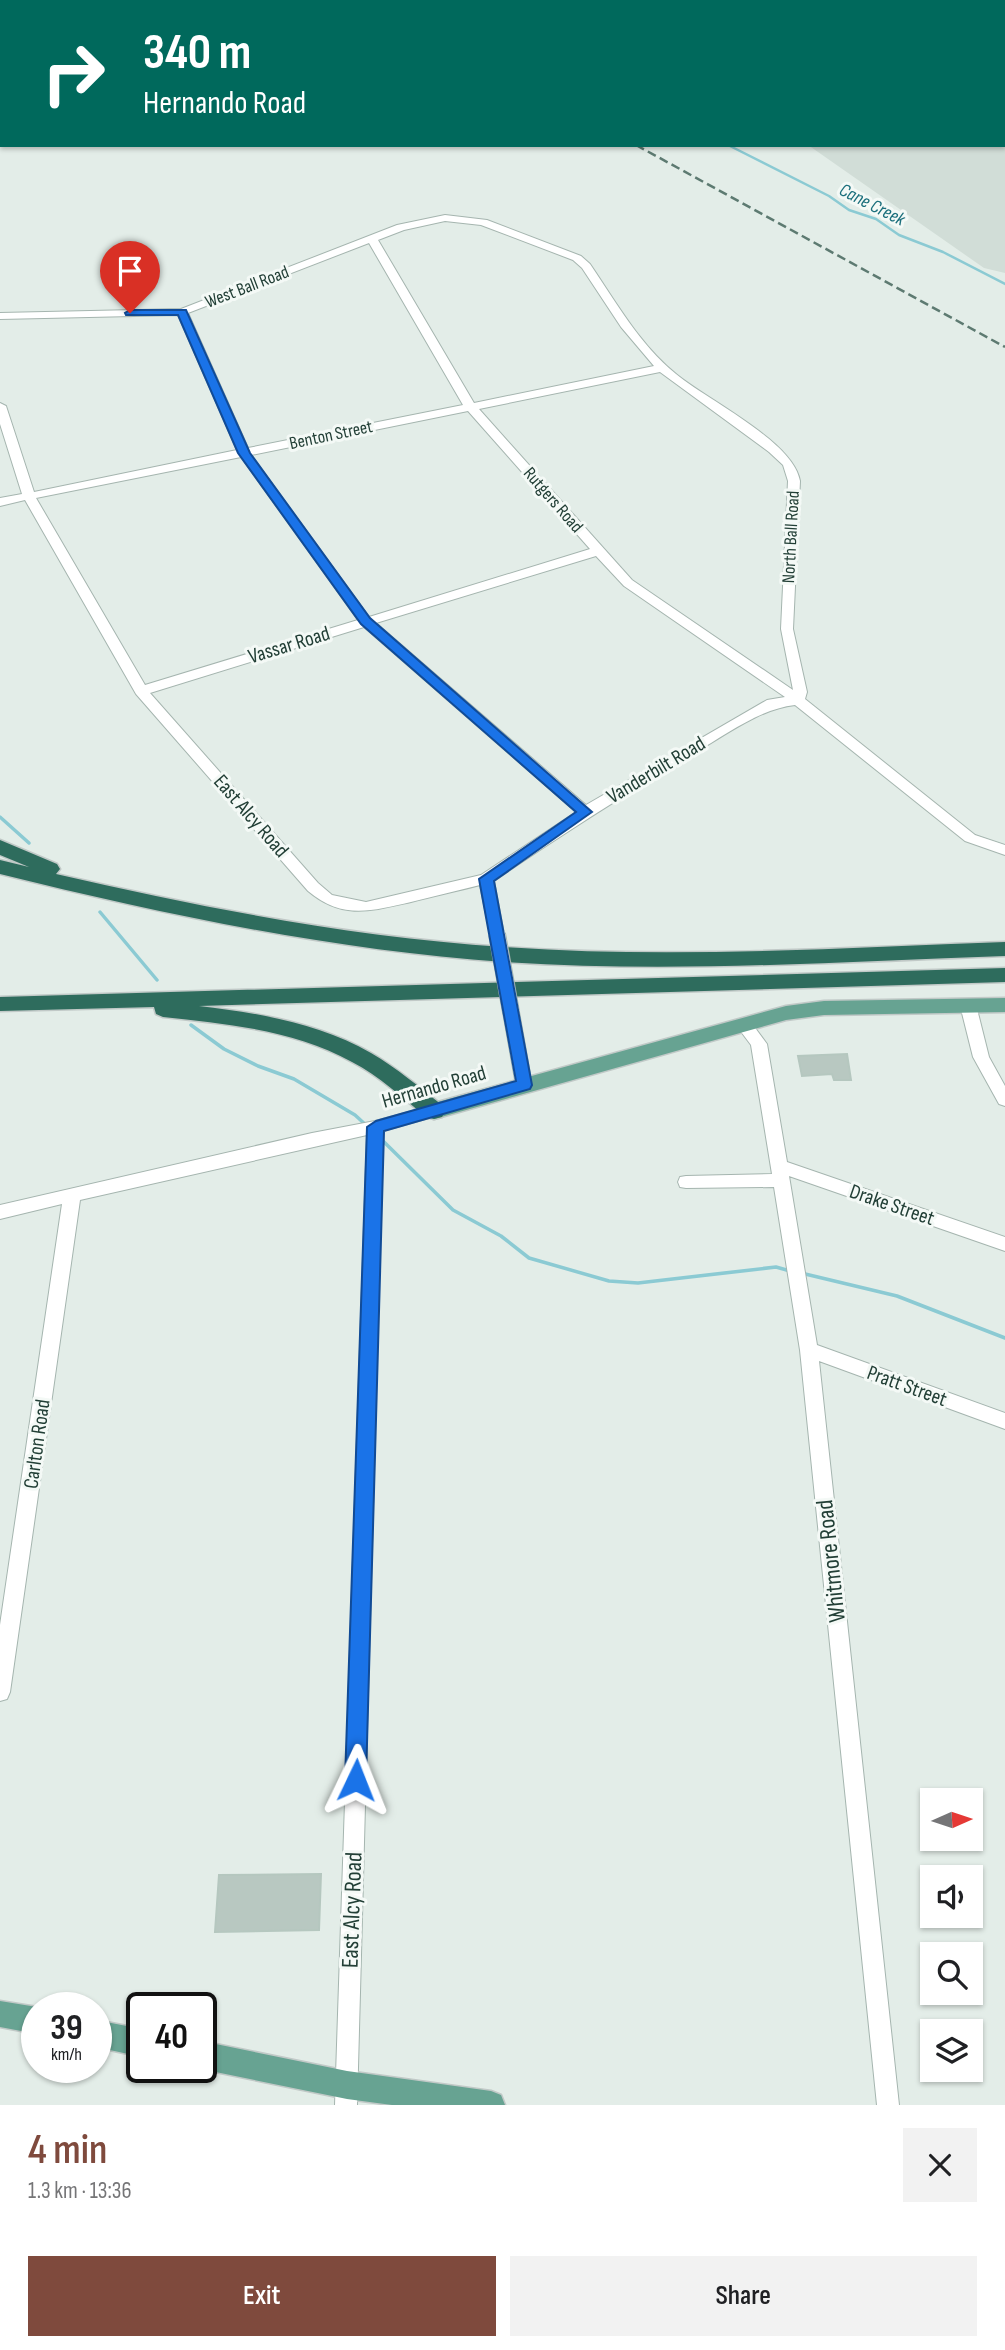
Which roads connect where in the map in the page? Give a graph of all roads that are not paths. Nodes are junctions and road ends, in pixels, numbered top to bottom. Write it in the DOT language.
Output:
graph roads {
  1 [pos="445,218"];
  2 [pos="372,239"];
  3 [pos="183,312"];
  4 [pos="0,316"];
  5 [pos="662,368"];
  6 [pos="0,406"];
  7 [pos="470,406"];
  8 [pos="244,453"];
  9 [pos="29,496"];
  10 [pos="0,502"];
  11 [pos="598,551"];
  12 [pos="365,621"];
  13 [pos="141,691"];
  14 [pos="798,701"];
  15 [pos="585,812"];
  16 [pos="0,847"];
  17 [pos="1005,850"];
  18 [pos="0,867"];
  19 [pos="486,879"];
  20 [pos="103,893"];
  21 [pos="1005,950"];
  22 [pos="1005,975"];
  23 [pos="95,1002"];
  24 [pos="0,1004"];
  25 [pos="968,1005"];
  26 [pos="1005,1005"];
  27 [pos="744,1025"];
  28 [pos="524,1085"];
  29 [pos="1005,1100"];
  30 [pos="435,1111"];
  31 [pos="376,1127"];
  32 [pos="779,1173"];
  33 [pos="686,1182"];
  34 [pos="72,1196"];
  35 [pos="0,1212"];
  36 [pos="1005,1244"];
  37 [pos="809,1350"];
  38 [pos="1005,1421"];
  39 [pos="0,1692"];
  40 [pos="0,2014"];
  41 [pos="21,2018"];
  42 [pos="217,2059"];
  43 [pos="346,2095"];
  44 [pos="491,2105"];
  45 [pos="888,2105"];
  1 -- 2 [label="street, West Ball Road"];
  1 -- 5 [label="street, North Ball Road"];
  2 -- 3 [label="street, West Ball Road"];
  2 -- 7 [label="street, Rutgers Road"];
  3 -- 4 [label="street, West Ball Road"];
  3 -- 8 [label="street"];
  5 -- 7 [label="street, Benton Street"];
  5 -- 14 [label="street, North Ball Road"];
  6 -- 9 [label="street, East Alcy Road"];
  7 -- 8 [label="street, Benton Street"];
  7 -- 11 [label="street, Rutgers Road"];
  8 -- 9 [label="street, Benton Street"];
  8 -- 12 [label="street"];
  9 -- 10 [label="street, Benton Street"];
  9 -- 13 [label="street, East Alcy Road"];
  11 -- 12 [label="street, Vassar Road"];
  11 -- 14 [label="street, Rutgers Road"];
  12 -- 13 [label="street, Vassar Road"];
  12 -- 15 [label="street"];
  13 -- 19 [label="street, East Alcy Road"];
  14 -- 15 [label="street, Vanderbilt Road"];
  14 -- 17 [label="street"];
  15 -- 19 [label="street, Vanderbilt Road"];
  16 -- 20 [label="highway"];
  18 -- 20 [label="highway"];
  19 -- 28 [label="street, bridge"];
  20 -- 21 [label="highway"];
  22 -- 23 [label="highway"];
  23 -- 24 [label="highway"];
  23 -- 30 [label="highway"];
  25 -- 26 [label="main road, Hernando Road"];
  25 -- 27 [label="main road, Hernando Road"];
  25 -- 29 [label="street"];
  27 -- 28 [label="main road, Hernando Road"];
  27 -- 32 [label="street, Whitmore Road"];
  28 -- 30 [label="main road, Hernando Road"];
  30 -- 31 [label="street, Hernando Road"];
  31 -- 34 [label="street, Hernando Road"];
  31 -- 43 [label="street, East Alcy Road"];
  32 -- 33 [label="street"];
  32 -- 36 [label="street, Drake Street"];
  32 -- 37 [label="street, Whitmore Road"];
  34 -- 35 [label="street, Hernando Road"];
  34 -- 39 [label="street, Carlton Road"];
  37 -- 38 [label="street, Pratt Street"];
  37 -- 45 [label="street, Whitmore Road"];
  40 -- 41 [label="main road"];
  42 -- 43 [label="main road"];
  43 -- 44 [label="main road"];
}
